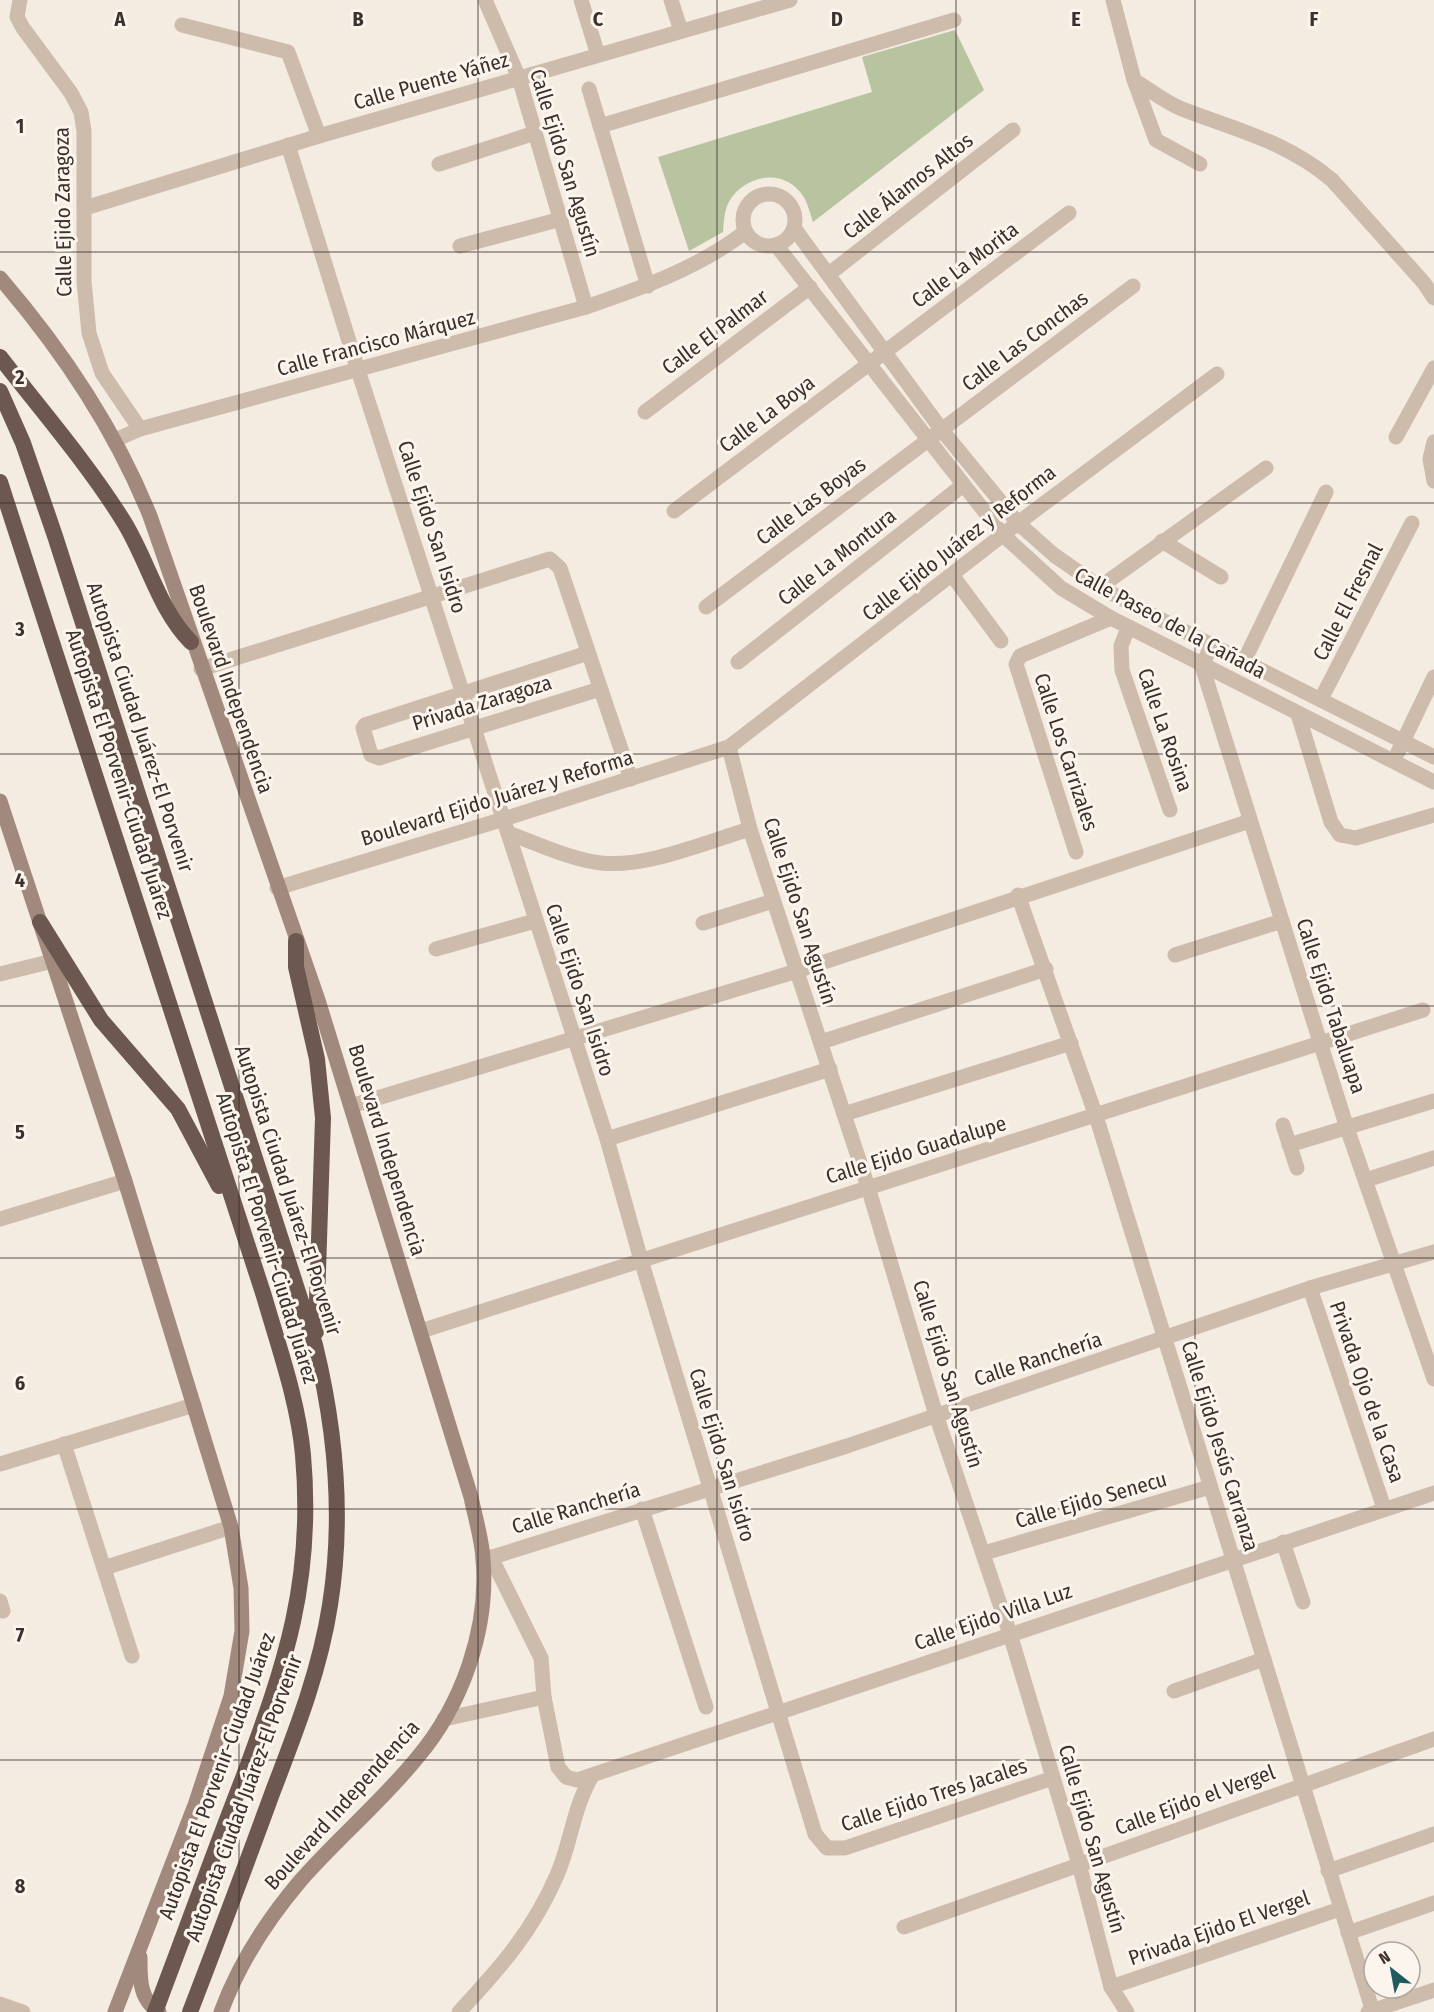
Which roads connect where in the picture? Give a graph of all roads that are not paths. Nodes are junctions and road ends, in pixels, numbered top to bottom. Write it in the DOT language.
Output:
graph roads {
  1 [pos="485,0"];
  2 [pos="581,0"];
  3 [pos="671,0"];
  4 [pos="790,0"];
  5 [pos="1113,0"];
  6 [pos="760,4"];
  7 [pos="18,5"];
  8 [pos="954,20"];
  9 [pos="182,25"];
  10 [pos="681,31"];
  11 [pos="598,55"];
  12 [pos="519,78"];
  13 [pos="1134,80"];
  14 [pos="589,89"];
  15 [pos="600,126"];
  16 [pos="1013,130"];
  17 [pos="535,133"];
  18 [pos="319,136"];
  19 [pos="288,145"];
  20 [pos="439,164"];
  21 [pos="1200,164"];
  22 [pos="86,207"];
  23 [pos="1069,213"];
  24 [pos="561,219"];
  25 [pos="794,228"];
  26 [pos="745,232"];
  27 [pos="776,245"];
  28 [pos="460,246"];
  29 [pos="829,274"];
  30 [pos="0,278"];
  31 [pos="648,286"];
  32 [pos="1133,286"];
  33 [pos="810,287"];
  34 [pos="1434,298"];
  35 [pos="586,307"];
  36 [pos="886,351"];
  37 [pos="0,357"];
  38 [pos="869,364"];
  39 [pos="1434,368"];
  40 [pos="358,370"];
  41 [pos="102,373"];
  42 [pos="1217,374"];
  43 [pos="82,384"];
  44 [pos="0,391"];
  45 [pos="645,412"];
  46 [pos="140,429"];
  47 [pos="941,429"];
  48 [pos="1396,437"];
  49 [pos="927,439"];
  50 [pos="115,440"];
  51 [pos="1434,442"];
  52 [pos="1266,468"];
  53 [pos="1434,481"];
  54 [pos="0,482"];
  55 [pos="963,485"];
  56 [pos="1326,492"];
  57 [pos="674,511"];
  58 [pos="1018,523"];
  59 [pos="1412,523"];
  60 [pos="1003,535"];
  61 [pos="1162,541"];
  62 [pos="952,575"];
  63 [pos="1221,577"];
  64 [pos="1100,587"];
  65 [pos="432,595"];
  66 [pos="706,607"];
  67 [pos="1111,618"];
  68 [pos="1128,628"];
  69 [pos="1001,641"];
  70 [pos="191,642"];
  71 [pos="1212,644"];
  72 [pos="588,653"];
  73 [pos="1244,661"];
  74 [pos="738,662"];
  75 [pos="1202,666"];
  76 [pos="201,669"];
  77 [pos="1434,677"];
  78 [pos="600,689"];
  79 [pos="463,692"];
  80 [pos="1321,699"];
  81 [pos="1298,714"];
  82 [pos="474,728"];
  83 [pos="1402,743"];
  84 [pos="729,747"];
  85 [pos="1434,757"];
  86 [pos="1392,762"];
  87 [pos="631,779"];
  88 [pos="1434,782"];
  89 [pos="0,801"];
  90 [pos="1170,810"];
  91 [pos="1434,815"];
  92 [pos="1250,820"];
  93 [pos="506,826"];
  94 [pos="750,829"];
  95 [pos="1076,852"];
  96 [pos="277,888"];
  97 [pos="1018,895"];
  98 [pos="773,901"];
  99 [pos="535,921"];
  100 [pos="1282,921"];
  101 [pos="40,922"];
  102 [pos="703,923"];
  103 [pos="296,941"];
  104 [pos="436,949"];
  105 [pos="1175,955"];
  106 [pos="53,961"];
  107 [pos="1046,969"];
  108 [pos="797,970"];
  109 [pos="0,974"];
  110 [pos="1423,1010"];
  111 [pos="573,1037"];
  112 [pos="821,1042"];
  113 [pos="1071,1043"];
  114 [pos="1320,1044"];
  115 [pos="830,1069"];
  116 [pos="1434,1101"];
  117 [pos="351,1106"];
  118 [pos="844,1114"];
  119 [pos="1096,1116"];
  120 [pos="1283,1125"];
  121 [pos="1347,1128"];
  122 [pos="607,1139"];
  123 [pos="1289,1145"];
  124 [pos="1434,1158"];
  125 [pos="1297,1168"];
  126 [pos="1366,1180"];
  127 [pos="125,1181"];
  128 [pos="868,1187"];
  129 [pos="0,1219"];
  130 [pos="242,1232"];
  131 [pos="1434,1252"];
  132 [pos="641,1260"];
  133 [pos="1395,1265"];
  134 [pos="1310,1288"];
  135 [pos="421,1330"];
  136 [pos="1165,1339"];
  137 [pos="1428,1341"];
  138 [pos="315,1345"];
  139 [pos="1434,1379"];
  140 [pos="194,1405"];
  141 [pos="936,1415"];
  142 [pos="64,1444"];
  143 [pos="0,1464"];
  144 [pos="1210,1486"];
  145 [pos="710,1489"];
  146 [pos="1434,1493"];
  147 [pos="1384,1508"];
  148 [pos="642,1509"];
  149 [pos="231,1527"];
  150 [pos="1283,1542"];
  151 [pos="984,1553"];
  152 [pos="487,1558"];
  153 [pos="1231,1559"];
  154 [pos="104,1568"];
  155 [pos="1303,1602"];
  156 [pos="1010,1634"];
  157 [pos="132,1656"];
  158 [pos="1264,1659"];
  159 [pos="1174,1691"];
  160 [pos="544,1697"];
  161 [pos="706,1707"];
  162 [pos="779,1711"];
  163 [pos="444,1719"];
  164 [pos="1434,1739"];
  165 [pos="592,1776"];
  166 [pos="1053,1778"];
  167 [pos="1302,1784"];
  168 [pos="1434,1834"];
  169 [pos="827,1848"];
  170 [pos="1079,1864"];
  171 [pos="1328,1871"];
  172 [pos="1434,1903"];
  173 [pos="1340,1909"];
  174 [pos="904,1927"];
  175 [pos="1348,1933"];
  176 [pos="140,1948"];
  177 [pos="1111,1987"];
  178 [pos="1434,1990"];
  179 [pos="0,2004"];
  180 [pos="222,2011"];
  181 [pos="1371,2011"];
  182 [pos="23,2012"];
  183 [pos="115,2012"];
  184 [pos="157,2012"];
  185 [pos="190,2012"];
  186 [pos="459,2012"];
  187 [pos="1127,2012"];
  1 -- 12 [label="street, Calle Ejido San Agustín"];
  2 -- 11 [label="street"];
  3 -- 10 [label="street"];
  4 -- 6 [label="street, Calle Puente Yáñez"];
  5 -- 13 [label="street"];
  6 -- 10 [label="street, Calle Puente Yáñez"];
  7 -- 22 [label="street, Calle Ejido Zaragoza"];
  8 -- 15 [label="street"];
  9 -- 18 [label="street"];
  10 -- 11 [label="street, Calle Puente Yáñez"];
  11 -- 12 [label="street, Calle Puente Yáñez"];
  12 -- 17 [label="street, Calle Ejido San Agustín"];
  12 -- 18 [label="street, Calle Puente Yáñez"];
  13 -- 21 [label="street"];
  13 -- 34 [label="street"];
  14 -- 15 [label="street"];
  15 -- 31 [label="street"];
  16 -- 29 [label="street, Calle Álamos Altos"];
  17 -- 20 [label="street"];
  17 -- 24 [label="street, Calle Ejido San Agustín"];
  18 -- 19 [label="street, Calle Puente Yáñez"];
  19 -- 22 [label="street, Calle Puente Yáñez"];
  19 -- 40 [label="street, Calle Ejido San Isidro"];
  22 -- 41 [label="street, Calle Ejido Zaragoza"];
  23 -- 36 [label="street, Calle La Morita"];
  24 -- 28 [label="street"];
  24 -- 35 [label="street, Calle Ejido San Agustín"];
  25 -- 26 [label="street"];
  25 -- 27 [label="street"];
  25 -- 29 [label="street"];
  26 -- 27 [label="street"];
  26 -- 31 [label="street, Calle Francisco Márquez"];
  27 -- 33 [label="street, Calle Paseo de la Cañada"];
  29 -- 36 [label="street"];
  30 -- 43 [label="main road, Boulevard Independencia"];
  31 -- 35 [label="street, Calle Francisco Márquez"];
  32 -- 47 [label="street, Calle Las Conchas"];
  33 -- 38 [label="street, Calle Paseo de la Cañada"];
  33 -- 45 [label="street, Calle El Palmar"];
  35 -- 40 [label="street, Calle Francisco Márquez"];
  36 -- 38 [label="street, Calle La Boya"];
  36 -- 47 [label="street, Calle Paseo de la Cañada"];
  37 -- 70 [label="highway"];
  38 -- 49 [label="street, Calle Paseo de la Cañada"];
  38 -- 57 [label="street, Calle La Boya"];
  39 -- 48 [label="street"];
  40 -- 46 [label="street, Calle Francisco Márquez"];
  40 -- 65 [label="street, Calle Ejido San Isidro"];
  41 -- 43 [label="street"];
  41 -- 46 [label="street, Calle Ejido Zaragoza"];
  42 -- 58 [label="street, Calle Ejido Juárez y Reforma"];
  43 -- 50 [label="main road, Boulevard Independencia"];
  44 -- 138 [label="highway, Autopista Ciudad Juárez-El Porvenir"];
  46 -- 50 [label="street, Calle Francisco Márquez"];
  47 -- 49 [label="street, Calle Las Boyas"];
  47 -- 58 [label="street, Calle Paseo de la Cañada"];
  49 -- 55 [label="street, Calle Paseo de la Cañada"];
  49 -- 66 [label="street, Calle Las Boyas"];
  50 -- 70 [label="main road, Boulevard Independencia"];
  51 -- 53 [label="street"];
  52 -- 61 [label="street"];
  54 -- 130 [label="highway, Autopista El Porvenir-Ciudad Juárez"];
  55 -- 60 [label="street, Calle Paseo de la Cañada"];
  55 -- 74 [label="street, Calle La Montura"];
  56 -- 73 [label="street"];
  58 -- 60 [label="street, Calle Ejido Juárez y Reforma"];
  58 -- 64 [label="street, Calle Paseo de la Cañada"];
  59 -- 80 [label="street, Calle El Fresnal"];
  60 -- 62 [label="street, Calle Ejido Juárez y Reforma"];
  60 -- 67 [label="street, Calle Paseo de la Cañada"];
  61 -- 63 [label="street"];
  61 -- 64 [label="street"];
  62 -- 69 [label="street"];
  62 -- 84 [label="street, Calle Ejido Juárez y Reforma"];
  64 -- 71 [label="street, Calle Paseo de la Cañada"];
  65 -- 72 [label="street"];
  65 -- 76 [label="street"];
  65 -- 79 [label="street, Calle Ejido San Isidro"];
  67 -- 68 [label="street, Calle Paseo de la Cañada"];
  67 -- 95 [label="street, Calle Los Carrizales"];
  68 -- 75 [label="street, Calle Paseo de la Cañada"];
  68 -- 90 [label="street, Calle La Rosina"];
  70 -- 76 [label="main road, Boulevard Independencia"];
  71 -- 73 [label="street, Calle Paseo de la Cañada"];
  71 -- 75 [label="street"];
  72 -- 78 [label="street"];
  72 -- 79 [label="street"];
  73 -- 80 [label="street, Calle Paseo de la Cañada"];
  75 -- 81 [label="street, Calle Paseo de la Cañada"];
  75 -- 92 [label="street, Calle Ejido Tabaluapa"];
  76 -- 96 [label="main road, Boulevard Independencia"];
  77 -- 83 [label="street"];
  78 -- 82 [label="street, Privada Zaragoza"];
  78 -- 87 [label="street"];
  79 -- 82 [label="street, Calle Ejido San Isidro"];
  79 -- 82 [label="street, Privada Zaragoza"];
  80 -- 83 [label="street, Calle Paseo de la Cañada"];
  81 -- 86 [label="street, Calle Paseo de la Cañada"];
  81 -- 91 [label="street"];
  82 -- 93 [label="street, Calle Ejido San Isidro"];
  83 -- 85 [label="street, Calle Paseo de la Cañada"];
  83 -- 86 [label="street"];
  84 -- 87 [label="street, Boulevard Ejido Juárez y Reforma"];
  84 -- 94 [label="street, Calle Ejido San Agustín"];
  86 -- 88 [label="street, Calle Paseo de la Cañada"];
  87 -- 93 [label="street, Boulevard Ejido Juárez y Reforma"];
  89 -- 101 [label="main road"];
  92 -- 97 [label="street"];
  92 -- 100 [label="street, Calle Ejido Tabaluapa"];
  93 -- 94 [label="street"];
  93 -- 96 [label="street, Boulevard Ejido Juárez y Reforma"];
  93 -- 99 [label="street, Calle Ejido San Isidro"];
  94 -- 98 [label="street, Calle Ejido San Agustín"];
  96 -- 103 [label="main road, Boulevard Independencia"];
  97 -- 107 [label="street, Calle Ejido Jesús Carranza"];
  97 -- 108 [label="street"];
  98 -- 102 [label="street"];
  98 -- 108 [label="street, Calle Ejido San Agustín"];
  99 -- 104 [label="street"];
  99 -- 111 [label="street, Calle Ejido San Isidro"];
  100 -- 105 [label="street"];
  100 -- 114 [label="street, Calle Ejido Tabaluapa"];
  101 -- 106 [label="main road"];
  101 -- 130 [label="highway"];
  103 -- 117 [label="main road, Boulevard Independencia"];
  103 -- 138 [label="highway"];
  106 -- 109 [label="street"];
  106 -- 127 [label="main road"];
  107 -- 112 [label="street"];
  107 -- 113 [label="street, Calle Ejido Jesús Carranza"];
  108 -- 111 [label="street"];
  108 -- 112 [label="street, Calle Ejido San Agustín"];
  110 -- 114 [label="street, Calle Ejido Guadalupe"];
  111 -- 117 [label="street"];
  111 -- 122 [label="street, Calle Ejido San Isidro"];
  112 -- 115 [label="street, Calle Ejido San Agustín"];
  113 -- 118 [label="street"];
  113 -- 119 [label="street, Calle Ejido Jesús Carranza"];
  114 -- 119 [label="street, Calle Ejido Guadalupe"];
  114 -- 121 [label="street, Calle Ejido Tabaluapa"];
  115 -- 118 [label="street, Calle Ejido San Agustín"];
  115 -- 122 [label="street"];
  116 -- 121 [label="street"];
  117 -- 135 [label="main road, Boulevard Independencia"];
  118 -- 128 [label="street, Calle Ejido San Agustín"];
  119 -- 128 [label="street, Calle Ejido Guadalupe"];
  119 -- 136 [label="street, Calle Ejido Jesús Carranza"];
  120 -- 123 [label="street"];
  121 -- 123 [label="street"];
  121 -- 126 [label="street, Calle Ejido Tabaluapa"];
  122 -- 132 [label="street, Calle Ejido San Isidro"];
  123 -- 125 [label="street"];
  124 -- 126 [label="street"];
  126 -- 133 [label="street, Calle Ejido Tabaluapa"];
  127 -- 129 [label="street"];
  127 -- 140 [label="main road"];
  128 -- 132 [label="street, Calle Ejido Guadalupe"];
  128 -- 141 [label="street, Calle Ejido San Agustín"];
  130 -- 184 [label="highway, Autopista El Porvenir-Ciudad Juárez, bridge"];
  131 -- 133 [label="street, Calle Ranchería"];
  132 -- 135 [label="street, Calle Ejido Guadalupe"];
  132 -- 145 [label="street, Calle Ejido San Isidro"];
  133 -- 134 [label="street, Calle Ranchería"];
  133 -- 137 [label="street, Calle Ejido Tabaluapa"];
  134 -- 136 [label="street, Calle Ranchería"];
  134 -- 147 [label="street, Privada Ojo de la Casa"];
  135 -- 152 [label="main road, Boulevard Independencia"];
  136 -- 141 [label="street, Calle Ranchería"];
  136 -- 144 [label="street, Calle Ejido Jesús Carranza"];
  137 -- 139 [label="street, Calle Ejido Tabaluapa"];
  138 -- 185 [label="highway, Autopista Ciudad Juárez-El Porvenir"];
  140 -- 142 [label="street"];
  140 -- 149 [label="main road"];
  141 -- 145 [label="street, Calle Ranchería"];
  141 -- 151 [label="street, Calle Ejido San Agustín"];
  142 -- 143 [label="street"];
  142 -- 154 [label="street"];
  144 -- 151 [label="street, Calle Ejido Senecu"];
  144 -- 153 [label="street, Calle Ejido Jesús Carranza"];
  145 -- 148 [label="street, Calle Ranchería"];
  145 -- 162 [label="street, Calle Ejido San Isidro"];
  146 -- 147 [label="street, Calle Ejido Villa Luz"];
  147 -- 150 [label="street, Calle Ejido Villa Luz"];
  148 -- 152 [label="street, Calle Ranchería"];
  148 -- 161 [label="street"];
  149 -- 154 [label="street"];
  149 -- 176 [label="main road"];
  150 -- 153 [label="street, Calle Ejido Villa Luz"];
  150 -- 155 [label="street"];
  151 -- 156 [label="street, Calle Ejido San Agustín"];
  152 -- 160 [label="street"];
  152 -- 163 [label="main road, Boulevard Independencia"];
  153 -- 156 [label="street, Calle Ejido Villa Luz"];
  153 -- 158 [label="street, Calle Ejido Jesús Carranza"];
  154 -- 157 [label="street"];
  156 -- 162 [label="street, Calle Ejido Villa Luz"];
  156 -- 166 [label="street, Calle Ejido San Agustín"];
  158 -- 159 [label="street"];
  158 -- 167 [label="street, Calle Ejido Jesús Carranza"];
  160 -- 163 [label="street"];
  160 -- 165 [label="street, Calle Ejido Villa Luz"];
  162 -- 165 [label="street, Calle Ejido Villa Luz"];
  162 -- 169 [label="street, Calle Ejido San Isidro"];
  163 -- 180 [label="main road, Boulevard Independencia"];
  164 -- 167 [label="street, Calle Ejido el Vergel"];
  165 -- 186 [label="street"];
  166 -- 169 [label="street, Calle Ejido Tres Jacales"];
  166 -- 170 [label="street, Calle Ejido San Agustín"];
  167 -- 170 [label="street, Calle Ejido el Vergel"];
  167 -- 171 [label="street, Calle Ejido Jesús Carranza"];
  168 -- 171 [label="street, Privada Ejido El Vergel"];
  170 -- 174 [label="street, Calle Ejido el Vergel"];
  170 -- 177 [label="street, Calle Ejido San Agustín"];
  171 -- 173 [label="street, Calle Ejido Jesús Carranza"];
  172 -- 175 [label="street"];
  173 -- 175 [label="street, Calle Ejido Jesús Carranza"];
  173 -- 177 [label="street, Privada Ejido El Vergel"];
  175 -- 181 [label="street, Calle Ejido Jesús Carranza"];
  176 -- 183 [label="main road"];
  176 -- 184 [label="main road"];
  177 -- 187 [label="street, Calle Ejido San Agustín"];
  178 -- 181 [label="street"];
  179 -- 182 [label="street"];
}
